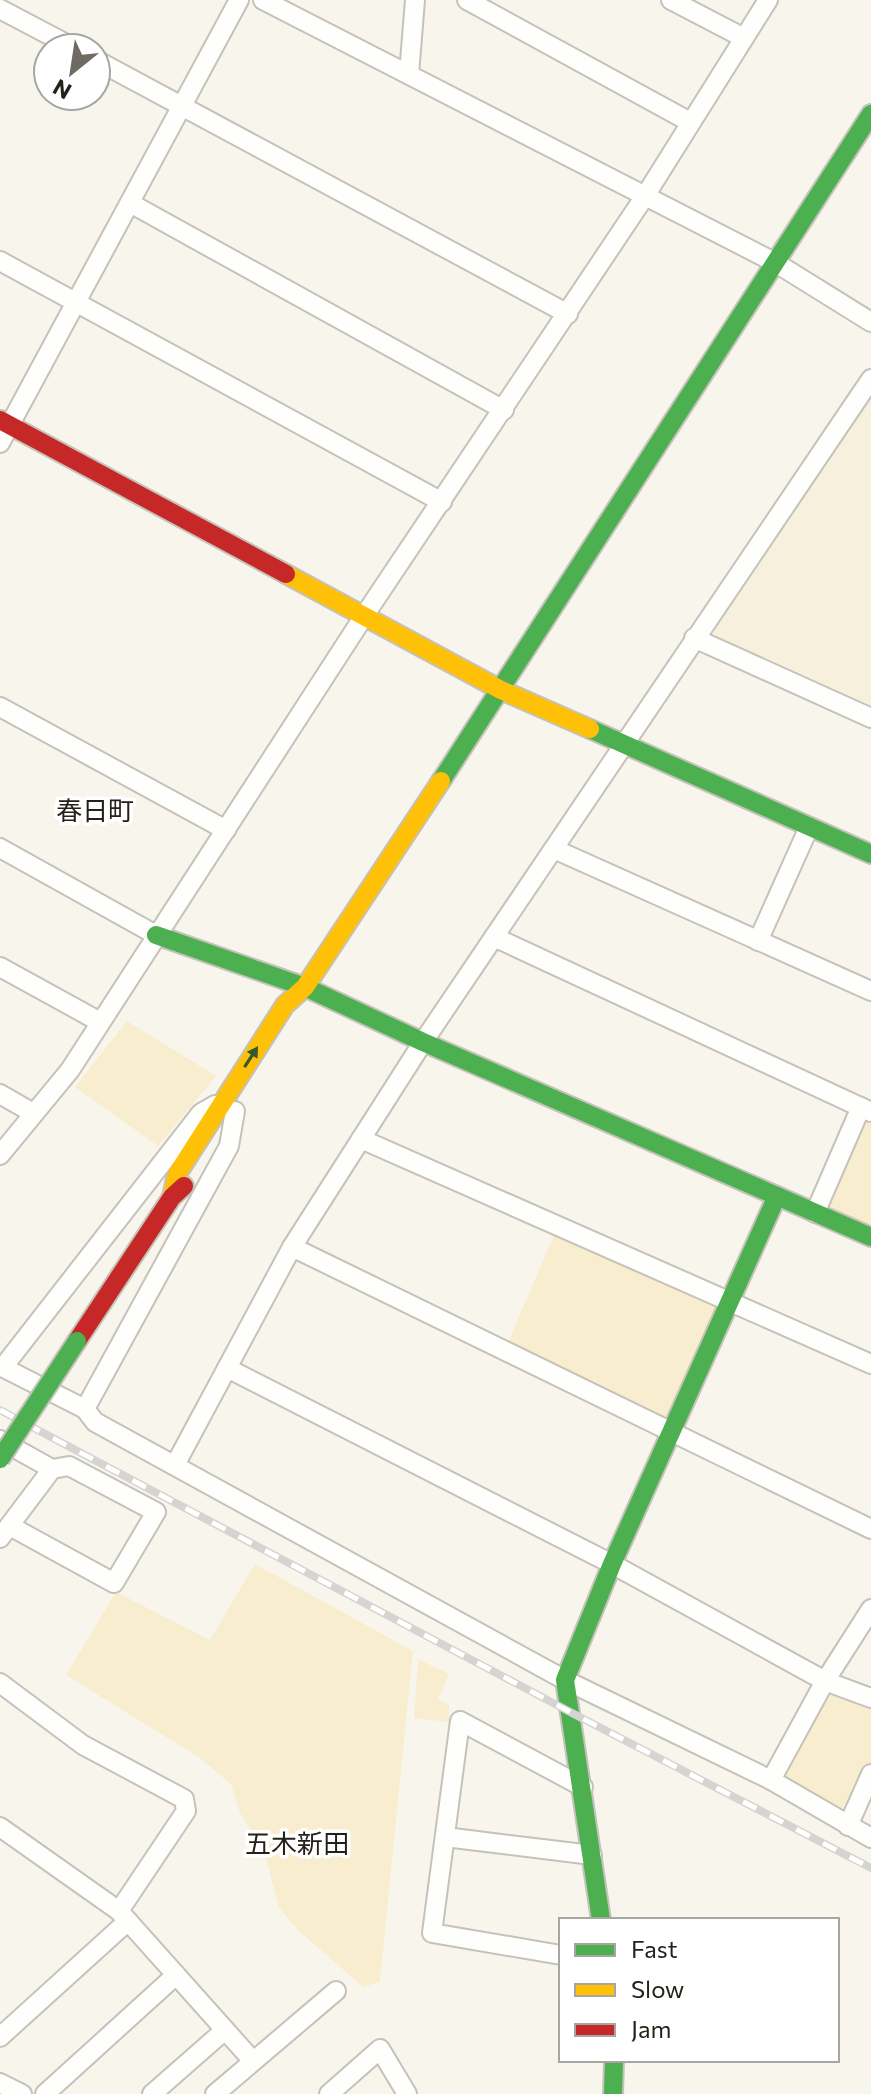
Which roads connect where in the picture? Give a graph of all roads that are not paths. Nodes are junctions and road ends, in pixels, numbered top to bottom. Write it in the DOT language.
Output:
graph roads {
  1 [pos="239,0"];
  2 [pos="263,0"];
  3 [pos="415,0"];
  4 [pos="467,0"];
  5 [pos="671,0"];
  6 [pos="768,0"];
  7 [pos="0,9"];
  8 [pos="44,32"];
  9 [pos="744,38"];
  10 [pos="112,68"];
  11 [pos="409,74"];
  12 [pos="181,105"];
  13 [pos="871,114"];
  14 [pos="690,122"];
  15 [pos="645,196"];
  16 [pos="130,203"];
  17 [pos="0,261"];
  18 [pos="776,263"];
  19 [pos="77,302"];
  20 [pos="568,314"];
  21 [pos="871,322"];
  22 [pos="871,379"];
  23 [pos="504,410"];
  24 [pos="5,423"];
  25 [pos="0,443"];
  26 [pos="442,502"];
  27 [pos="364,616"];
  28 [pos="694,638"];
  29 [pos="501,690"];
  30 [pos="0,707"];
  31 [pos="871,718"];
  32 [pos="622,743"];
  33 [pos="809,827"];
  34 [pos="226,830"];
  35 [pos="0,848"];
  36 [pos="554,849"];
  37 [pos="871,854"];
  38 [pos="156,935"];
  39 [pos="494,937"];
  40 [pos="758,941"];
  41 [pos="0,967"];
  42 [pos="305,987"];
  43 [pos="871,991"];
  44 [pos="100,1022"];
  45 [pos="423,1042"];
  46 [pos="0,1094"];
  47 [pos="230,1105"];
  48 [pos="866,1110"];
  49 [pos="33,1113"];
  50 [pos="361,1139"];
  51 [pos="0,1155"];
  52 [pos="777,1196"];
  53 [pos="815,1213"];
  54 [pos="871,1237"];
  55 [pos="292,1247"];
  56 [pos="729,1302"];
  57 [pos="871,1364"];
  58 [pos="2,1366"];
  59 [pos="227,1368"];
  60 [pos="85,1409"];
  61 [pos="671,1433"];
  62 [pos="0,1440"];
  63 [pos="0,1459"];
  64 [pos="175,1465"];
  65 [pos="52,1469"];
  66 [pos="871,1529"];
  67 [pos="5,1532"];
  68 [pos="612,1564"];
  69 [pos="870,1612"];
  70 [pos="565,1680"];
  71 [pos="825,1681"];
  72 [pos="0,1683"];
  73 [pos="871,1698"];
  74 [pos="871,1774"];
  75 [pos="771,1780"];
  76 [pos="583,1787"];
  77 [pos="848,1826"];
  78 [pos="0,1827"];
  79 [pos="445,1837"];
  80 [pos="871,1838"];
  81 [pos="592,1855"];
  82 [pos="123,1916"];
  83 [pos="601,1918"];
  84 [pos="559,1955"];
  85 [pos="176,1975"];
  86 [pos="336,1991"];
  87 [pos="225,2030"];
  88 [pos="0,2037"];
  89 [pos="252,2060"];
  90 [pos="614,2062"];
  91 [pos="0,2083"];
  92 [pos="22,2094"];
  93 [pos="45,2094"];
  94 [pos="152,2094"];
  95 [pos="215,2094"];
  96 [pos="329,2094"];
  97 [pos="407,2094"];
  98 [pos="613,2094"];
  1 -- 12 [label="street"];
  2 -- 11 [label="street"];
  3 -- 11 [label="street"];
  4 -- 14 [label="street"];
  5 -- 9 [label="street"];
  6 -- 9 [label="street"];
  7 -- 8 [label="street"];
  9 -- 14 [label="street"];
  10 -- 12 [label="street"];
  11 -- 15 [label="street"];
  12 -- 16 [label="street"];
  12 -- 20 [label="street"];
  13 -- 18 [label="street"];
  14 -- 15 [label="street"];
  15 -- 18 [label="street"];
  15 -- 20 [label="street"];
  16 -- 19 [label="street"];
  16 -- 23 [label="street"];
  17 -- 19 [label="street"];
  18 -- 21 [label="street"];
  18 -- 29 [label="street"];
  19 -- 24 [label="street"];
  19 -- 26 [label="street"];
  20 -- 23 [label="street"];
  22 -- 28 [label="street"];
  23 -- 26 [label="street"];
  24 -- 25 [label="street"];
  24 -- 27 [label="street"];
  26 -- 27 [label="street"];
  27 -- 29 [label="street"];
  27 -- 34 [label="street"];
  28 -- 31 [label="street"];
  28 -- 32 [label="street"];
  29 -- 32 [label="street"];
  29 -- 42 [label="street"];
  30 -- 34 [label="street"];
  32 -- 33 [label="street"];
  32 -- 36 [label="street"];
  33 -- 37 [label="street"];
  33 -- 40 [label="street"];
  34 -- 38 [label="street"];
  35 -- 38 [label="street"];
  36 -- 39 [label="street"];
  36 -- 40 [label="street"];
  38 -- 42 [label="street"];
  38 -- 44 [label="street"];
  39 -- 45 [label="street"];
  39 -- 48 [label="street"];
  40 -- 43 [label="street"];
  41 -- 44 [label="street"];
  42 -- 45 [label="street"];
  42 -- 47 [label="street"];
  44 -- 49 [label="street"];
  45 -- 50 [label="street"];
  45 -- 52 [label="street"];
  46 -- 49 [label="street"];
  47 -- 58 [label="street"];
  47 -- 60 [label="street"];
  47 -- 63 [label="street, bridge"];
  48 -- 53 [label="street"];
  49 -- 51 [label="street"];
  50 -- 55 [label="street"];
  50 -- 56 [label="street"];
  52 -- 53 [label="street"];
  52 -- 56 [label="street"];
  53 -- 54 [label="street"];
  55 -- 59 [label="street"];
  55 -- 61 [label="street"];
  56 -- 57 [label="street"];
  56 -- 61 [label="street"];
  58 -- 60 [label="street"];
  59 -- 64 [label="street"];
  59 -- 68 [label="street"];
  60 -- 64 [label="street"];
  61 -- 66 [label="street"];
  61 -- 68 [label="street"];
  62 -- 65 [label="street"];
  64 -- 70 [label="street"];
  65 -- 67 [label="street"];
  65 -- 67 [label="street"];
  68 -- 70 [label="street"];
  68 -- 71 [label="street"];
  69 -- 71 [label="street"];
  70 -- 75 [label="street"];
  70 -- 76 [label="street"];
  71 -- 73 [label="street"];
  71 -- 75 [label="street"];
  72 -- 82 [label="street"];
  74 -- 77 [label="street"];
  75 -- 77 [label="street"];
  76 -- 79 [label="street"];
  76 -- 81 [label="street"];
  77 -- 80 [label="street"];
  78 -- 82 [label="street"];
  79 -- 81 [label="street"];
  79 -- 84 [label="street"];
  81 -- 83 [label="street"];
  82 -- 85 [label="street"];
  82 -- 88 [label="street"];
  85 -- 87 [label="street"];
  85 -- 93 [label="street"];
  86 -- 89 [label="street"];
  87 -- 89 [label="street"];
  87 -- 94 [label="street"];
  89 -- 95 [label="street"];
  90 -- 98 [label="street"];
  91 -- 92 [label="street"];
  96 -- 97 [label="street"];
}
